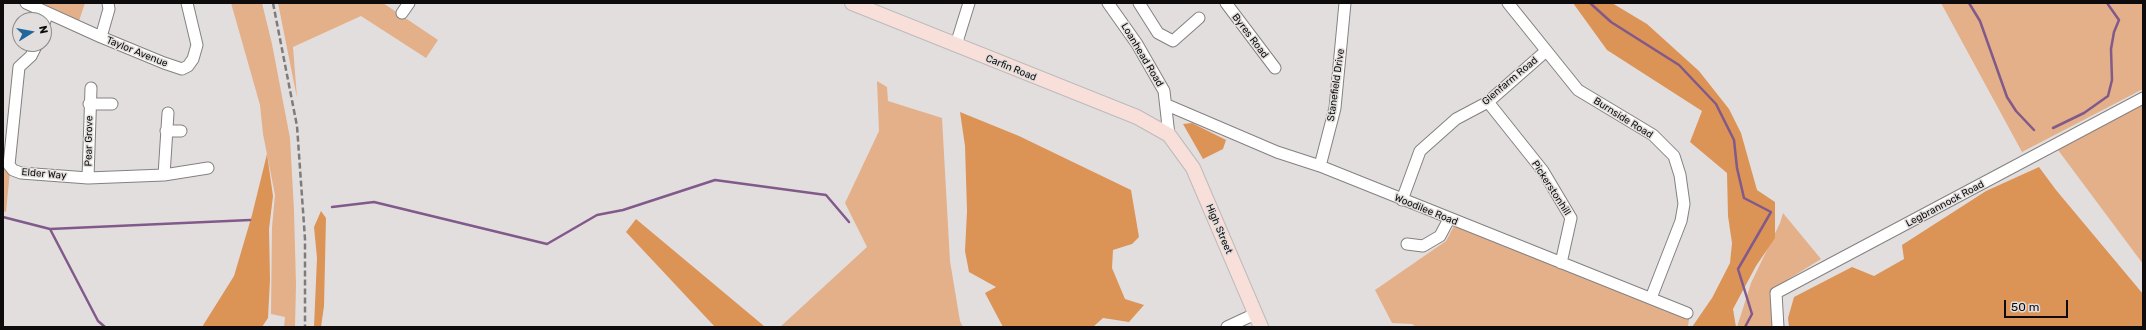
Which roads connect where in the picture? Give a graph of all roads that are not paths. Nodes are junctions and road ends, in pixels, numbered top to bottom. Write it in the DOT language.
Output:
graph roads {
  1 [pos="26,3"];
  2 [pos="108,3"];
  3 [pos="187,3"];
  4 [pos="409,3"];
  5 [pos="852,3"];
  6 [pos="969,3"];
  7 [pos="1108,3"];
  8 [pos="1139,3"];
  9 [pos="1226,3"];
  10 [pos="1346,3"];
  11 [pos="1508,3"];
  12 [pos="37,12"];
  13 [pos="402,13"];
  14 [pos="1198,18"];
  15 [pos="52,21"];
  16 [pos="101,37"];
  17 [pos="956,45"];
  18 [pos="1546,51"];
  19 [pos="33,52"];
  20 [pos="1275,68"];
  21 [pos="92,88"];
  22 [pos="2143,98"];
  23 [pos="1488,102"];
  24 [pos="89,104"];
  25 [pos="112,104"];
  26 [pos="1167,105"];
  27 [pos="168,113"];
  28 [pos="166,131"];
  29 [pos="181,131"];
  30 [pos="1169,135"];
  31 [pos="1320,166"];
  32 [pos="208,168"];
  33 [pos="164,175"];
  34 [pos="88,178"];
  35 [pos="1402,200"];
  36 [pos="1449,218"];
  37 [pos="1407,244"];
  38 [pos="1561,263"];
  39 [pos="1651,298"];
  40 [pos="1687,313"];
  41 [pos="1255,314"];
  42 [pos="1227,327"];
  43 [pos="1261,327"];
  44 [pos="1778,327"];
  1 -- 12 [label="street, Taylor Avenue"];
  2 -- 16 [label="street"];
  3 -- 16 [label="street, Taylor Avenue"];
  4 -- 13 [label="street"];
  5 -- 17 [label="main road, Carfin Road"];
  6 -- 17 [label="street"];
  7 -- 26 [label="street, Loanhead Road"];
  8 -- 14 [label="street"];
  9 -- 20 [label="street, Byres Road"];
  10 -- 31 [label="street, Stanefield Drive"];
  11 -- 18 [label="street, Burnside Road"];
  15 -- 16 [label="street, Taylor Avenue"];
  17 -- 30 [label="main road, Carfin Road"];
  18 -- 23 [label="street, Glenfarm Road"];
  18 -- 39 [label="street, Burnside Road"];
  19 -- 34 [label="street, Elder Way"];
  21 -- 24 [label="street, Pear Grove"];
  22 -- 44 [label="street, Legbrannock Road"];
  23 -- 35 [label="street, Glenfarm Road"];
  23 -- 38 [label="street, Pickerstonhill"];
  24 -- 25 [label="street, Pear Grove"];
  24 -- 34 [label="street, Pear Grove"];
  26 -- 30 [label="street, Loanhead Road"];
  26 -- 31 [label="street, Woodilee Road"];
  27 -- 28 [label="street"];
  28 -- 29 [label="street"];
  28 -- 33 [label="street"];
  30 -- 41 [label="main road, High Street"];
  31 -- 35 [label="street, Woodilee Road"];
  32 -- 33 [label="street, Elder Way"];
  33 -- 34 [label="street, Elder Way"];
  35 -- 36 [label="street, Woodilee Road"];
  36 -- 37 [label="street"];
  36 -- 38 [label="street, Woodilee Road"];
  38 -- 39 [label="street, Woodilee Road"];
  39 -- 40 [label="street, Woodilee Road"];
  41 -- 42 [label="street"];
  41 -- 43 [label="main road, High Street"];
}
